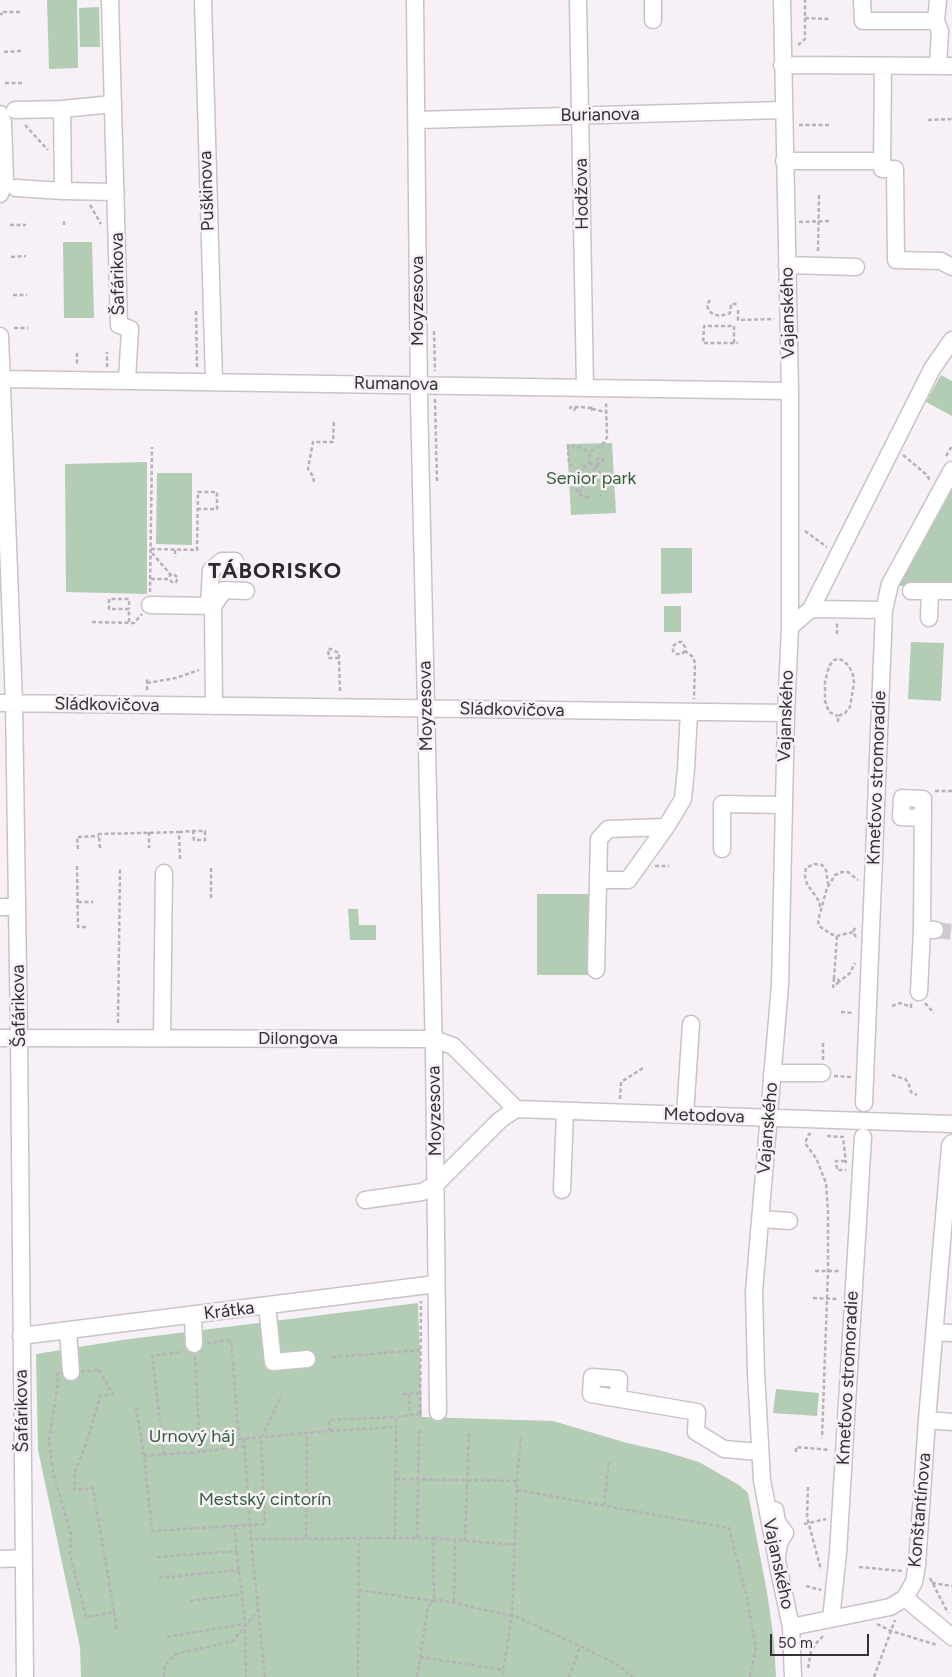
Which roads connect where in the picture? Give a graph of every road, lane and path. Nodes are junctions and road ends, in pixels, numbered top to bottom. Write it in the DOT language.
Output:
graph roads {
  1 [pos="110,0"];
  2 [pos="202,0"];
  3 [pos="415,0"];
  4 [pos="578,0"];
  5 [pos="653,0"];
  6 [pos="782,0"];
  7 [pos="790,0"];
  8 [pos="805,0"];
  9 [pos="862,0"];
  10 [pos="938,0"];
  11 [pos="20,12"];
  12 [pos="2,14"];
  13 [pos="805,18"];
  14 [pos="829,19"];
  15 [pos="653,20"];
  16 [pos="936,21"];
  17 [pos="782,42"];
  18 [pos="21,51"];
  19 [pos="4,52"];
  20 [pos="787,65"];
  21 [pos="883,66"];
  22 [pos="945,66"];
  23 [pos="22,83"];
  24 [pos="5,84"];
  25 [pos="113,104"];
  26 [pos="62,109"];
  27 [pos="783,110"];
  28 [pos="12,115"];
  29 [pos="580,115"];
  30 [pos="952,119"];
  31 [pos="417,120"];
  32 [pos="928,120"];
  33 [pos="806,125"];
  34 [pos="832,125"];
  35 [pos="784,161"];
  36 [pos="872,161"];
  37 [pos="63,166"];
  38 [pos="16,188"];
  39 [pos="63,191"];
  40 [pos="81,192"];
  41 [pos="116,192"];
  42 [pos="0,194"];
  43 [pos="819,195"];
  44 [pos="64,221"];
  45 [pos="830,221"];
  46 [pos="795,222"];
  47 [pos="819,222"];
  48 [pos="10,225"];
  49 [pos="26,225"];
  50 [pos="102,226"];
  51 [pos="64,227"];
  52 [pos="26,256"];
  53 [pos="11,257"];
  54 [pos="787,265"];
  55 [pos="818,266"];
  56 [pos="856,267"];
  57 [pos="952,267"];
  58 [pos="13,295"];
  59 [pos="27,295"];
  60 [pos="710,300"];
  61 [pos="737,304"];
  62 [pos="738,310"];
  63 [pos="778,319"];
  64 [pos="434,326"];
  65 [pos="28,328"];
  66 [pos="7,332"];
  67 [pos="952,340"];
  68 [pos="736,343"];
  69 [pos="76,352"];
  70 [pos="107,352"];
  71 [pos="77,366"];
  72 [pos="107,367"];
  73 [pos="1,379"];
  74 [pos="126,380"];
  75 [pos="214,382"];
  76 [pos="427,385"];
  77 [pos="585,387"];
  78 [pos="790,391"];
  79 [pos="606,402"];
  80 [pos="576,407"];
  81 [pos="606,412"];
  82 [pos="334,420"];
  83 [pos="152,448"];
  84 [pos="590,452"];
  85 [pos="902,454"];
  86 [pos="589,463"];
  87 [pos="573,464"];
  88 [pos="597,465"];
  89 [pos="952,470"];
  90 [pos="314,482"];
  91 [pos="932,484"];
  92 [pos="437,489"];
  93 [pos="579,493"];
  94 [pos="600,496"];
  95 [pos="589,498"];
  96 [pos="198,509"];
  97 [pos="800,528"];
  98 [pos="823,544"];
  99 [pos="151,550"];
  100 [pos="175,550"];
  101 [pos="175,557"];
  102 [pos="235,561"];
  103 [pos="171,575"];
  104 [pos="151,579"];
  105 [pos="169,579"];
  106 [pos="246,591"];
  107 [pos="911,591"];
  108 [pos="930,591"];
  109 [pos="952,591"];
  110 [pos="150,605"];
  111 [pos="211,606"];
  112 [pos="129,609"];
  113 [pos="811,609"];
  114 [pos="884,610"];
  115 [pos="838,617"];
  116 [pos="929,618"];
  117 [pos="92,622"];
  118 [pos="129,622"];
  119 [pos="790,626"];
  120 [pos="836,634"];
  121 [pos="685,651"];
  122 [pos="339,658"];
  123 [pos="214,663"];
  124 [pos="147,678"];
  125 [pos="147,683"];
  126 [pos="147,694"];
  127 [pos="340,696"];
  128 [pos="7,703"];
  129 [pos="214,706"];
  130 [pos="692,706"];
  131 [pos="426,709"];
  132 [pos="786,713"];
  133 [pos="838,716"];
  134 [pos="838,722"];
  135 [pos="784,805"];
  136 [pos="923,818"];
  137 [pos="666,827"];
  138 [pos="193,831"];
  139 [pos="149,832"];
  140 [pos="179,832"];
  141 [pos="99,836"];
  142 [pos="100,848"];
  143 [pos="149,848"];
  144 [pos="78,849"];
  145 [pos="722,849"];
  146 [pos="180,860"];
  147 [pos="77,866"];
  148 [pos="211,866"];
  149 [pos="120,868"];
  150 [pos="164,873"];
  151 [pos="598,880"];
  152 [pos="860,884"];
  153 [pos="828,886"];
  154 [pos="211,898"];
  155 [pos="78,902"];
  156 [pos="93,902"];
  157 [pos="0,907"];
  158 [pos="17,907"];
  159 [pos="821,909"];
  160 [pos="858,923"];
  161 [pos="86,927"];
  162 [pos="853,932"];
  163 [pos="837,936"];
  164 [pos="859,940"];
  165 [pos="858,957"];
  166 [pos="596,970"];
  167 [pos="834,978"];
  168 [pos="840,981"];
  169 [pos="919,992"];
  170 [pos="691,1024"];
  171 [pos="118,1025"];
  172 [pos="0,1038"];
  173 [pos="19,1038"];
  174 [pos="162,1038"];
  175 [pos="434,1039"];
  176 [pos="643,1068"];
  177 [pos="772,1073"];
  178 [pos="822,1073"];
  179 [pos="892,1075"];
  180 [pos="852,1083"];
  181 [pos="916,1096"];
  182 [pos="864,1103"];
  183 [pos="620,1106"];
  184 [pos="516,1109"];
  185 [pos="565,1111"];
  186 [pos="685,1115"];
  187 [pos="768,1119"];
  188 [pos="952,1124"];
  189 [pos="818,1135"];
  190 [pos="826,1136"];
  191 [pos="863,1136"];
  192 [pos="952,1143"];
  193 [pos="845,1161"];
  194 [pos="846,1170"];
  195 [pos="847,1174"];
  196 [pos="436,1184"];
  197 [pos="562,1190"];
  198 [pos="949,1199"];
  199 [pos="365,1200"];
  200 [pos="760,1220"];
  201 [pos="789,1220"];
  202 [pos="946,1266"];
  203 [pos="828,1271"];
  204 [pos="844,1271"];
  205 [pos="815,1272"];
  206 [pos="429,1285"];
  207 [pos="813,1298"];
  208 [pos="826,1298"];
  209 [pos="842,1299"];
  210 [pos="267,1306"];
  211 [pos="193,1316"];
  212 [pos="68,1332"];
  213 [pos="935,1332"];
  214 [pos="952,1333"];
  215 [pos="21,1336"];
  216 [pos="194,1347"];
  217 [pos="421,1350"];
  218 [pos="332,1357"];
  219 [pos="307,1359"];
  220 [pos="99,1370"];
  221 [pos="71,1372"];
  222 [pos="420,1393"];
  223 [pos="403,1394"];
  224 [pos="409,1394"];
  225 [pos="282,1395"];
  226 [pos="618,1399"];
  227 [pos="136,1408"];
  228 [pos="438,1412"];
  229 [pos="420,1414"];
  230 [pos="410,1415"];
  231 [pos="396,1417"];
  232 [pos="927,1420"];
  233 [pos="952,1422"];
  234 [pos="396,1427"];
  235 [pos="419,1430"];
  236 [pos="469,1430"];
  237 [pos="330,1431"];
  238 [pos="307,1433"];
  239 [pos="521,1435"];
  240 [pos="261,1438"];
  241 [pos="822,1438"];
  242 [pos="244,1439"];
  243 [pos="245,1446"];
  244 [pos="844,1451"];
  245 [pos="200,1452"];
  246 [pos="760,1452"];
  247 [pos="796,1452"];
  248 [pos="164,1455"];
  249 [pos="144,1456"];
  250 [pos="609,1461"];
  251 [pos="396,1479"];
  252 [pos="418,1480"];
  253 [pos="467,1480"];
  254 [pos="517,1481"];
  255 [pos="808,1487"];
  256 [pos="517,1490"];
  257 [pos="604,1505"];
  258 [pos="809,1523"];
  259 [pos="250,1524"];
  260 [pos="804,1524"];
  261 [pos="234,1526"];
  262 [pos="306,1538"];
  263 [pos="359,1538"];
  264 [pos="402,1538"];
  265 [pos="417,1538"];
  266 [pos="433,1538"];
  267 [pos="251,1539"];
  268 [pos="455,1540"];
  269 [pos="465,1541"];
  270 [pos="515,1545"];
  271 [pos="816,1548"];
  272 [pos="237,1551"];
  273 [pos="157,1557"];
  274 [pos="24,1558"];
  275 [pos="0,1559"];
  276 [pos="859,1567"];
  277 [pos="239,1570"];
  278 [pos="906,1572"];
  279 [pos="928,1575"];
  280 [pos="159,1578"];
  281 [pos="932,1583"];
  282 [pos="806,1586"];
  283 [pos="952,1586"];
  284 [pos="358,1590"];
  285 [pos="822,1590"];
  286 [pos="241,1594"];
  287 [pos="905,1598"];
  288 [pos="190,1601"];
  289 [pos="434,1601"];
  290 [pos="454,1602"];
  291 [pos="257,1611"];
  292 [pos="114,1612"];
  293 [pos="948,1614"];
  294 [pos="512,1616"];
  295 [pos="831,1619"];
  296 [pos="896,1619"];
  297 [pos="874,1623"];
  298 [pos="245,1625"];
  299 [pos="791,1627"];
  300 [pos="117,1630"];
  301 [pos="891,1632"];
  302 [pos="168,1637"];
  303 [pos="945,1641"];
  304 [pos="580,1646"];
  305 [pos="420,1657"];
  306 [pos="504,1670"];
  307 [pos="25,1677"];
  308 [pos="164,1677"];
  309 [pos="246,1677"];
  310 [pos="265,1677"];
  311 [pos="358,1677"];
  312 [pos="417,1677"];
  313 [pos="502,1677"];
  314 [pos="568,1677"];
  315 [pos="634,1677"];
  316 [pos="750,1677"];
  317 [pos="793,1677"];
  318 [pos="874,1677"];
  1 -- 25 [label="street, Šafárikova"];
  2 -- 75 [label="street, Puškinova"];
  3 -- 31 [label="street, Moyzesova"];
  4 -- 29 [label="street, Hodžova"];
  5 -- 15 [label="street"];
  6 -- 17 [label="street, Vajanského"];
  7 -- 17 [label="street"];
  8 -- 13 [label="path"];
  9 -- 16 [label="street"];
  10 -- 16 [label="street"];
  11 -- 12 [label="path"];
  13 -- 14 [label="path"];
  13 -- 20 [label="path"];
  16 -- 22 [label="street"];
  17 -- 20 [label="street, Vajanského"];
  18 -- 19 [label="path"];
  20 -- 21 [label="street"];
  20 -- 27 [label="street, Vajanského"];
  21 -- 22 [label="street"];
  21 -- 57 [label="street"];
  23 -- 24 [label="path"];
  25 -- 26 [label="street"];
  25 -- 41 [label="street, Šafárikova"];
  26 -- 28 [label="street"];
  26 -- 37 [label="street"];
  27 -- 29 [label="street, Burianova"];
  27 -- 35 [label="street, Vajanského"];
  28 -- 37 [label="path"];
  28 -- 42 [label="street"];
  29 -- 31 [label="street, Burianova"];
  29 -- 77 [label="street, Hodžova"];
  30 -- 32 [label="path"];
  31 -- 76 [label="street, Moyzesova"];
  33 -- 34 [label="path"];
  35 -- 36 [label="street"];
  35 -- 54 [label="street, Vajanského"];
  37 -- 39 [label="street"];
  38 -- 39 [label="street"];
  39 -- 40 [label="street"];
  40 -- 41 [label="street"];
  40 -- 50 [label="path"];
  41 -- 74 [label="street, Šafárikova"];
  43 -- 47 [label="path"];
  44 -- 51 [label="path"];
  45 -- 47 [label="path"];
  46 -- 47 [label="path"];
  47 -- 55 [label="path"];
  48 -- 49 [label="path"];
  52 -- 53 [label="path"];
  54 -- 55 [label="street"];
  54 -- 78 [label="street, Vajanského"];
  55 -- 56 [label="street"];
  58 -- 59 [label="path"];
  60 -- 61 [label="path"];
  62 -- 63 [label="path"];
  64 -- 76 [label="path"];
  65 -- 66 [label="path"];
  66 -- 73 [label="street, Šafárikova"];
  67 -- 113 [label="street"];
  68 -- 68 [label="path"];
  69 -- 71 [label="path"];
  70 -- 72 [label="path"];
  73 -- 74 [label="street, Rumanova"];
  73 -- 128 [label="street, Šafárikova"];
  74 -- 75 [label="street, Rumanova"];
  75 -- 76 [label="street, Rumanova"];
  76 -- 77 [label="street, Rumanova"];
  76 -- 92 [label="path"];
  76 -- 131 [label="street, Moyzesova"];
  77 -- 78 [label="street, Rumanova"];
  78 -- 119 [label="street, Vajanského"];
  79 -- 81 [label="path"];
  80 -- 81 [label="path"];
  81 -- 84 [label="path"];
  82 -- 90 [label="path"];
  83 -- 99 [label="path"];
  84 -- 86 [label="path"];
  84 -- 87 [label="path"];
  85 -- 91 [label="path"];
  86 -- 88 [label="path"];
  86 -- 93 [label="path"];
  88 -- 93 [label="path"];
  88 -- 94 [label="path"];
  89 -- 114 [label="street, Kmeťovo stromoradie"];
  93 -- 95 [label="path"];
  96 -- 96 [label="path"];
  96 -- 100 [label="path"];
  97 -- 98 [label="path"];
  99 -- 100 [label="path"];
  99 -- 103 [label="path"];
  99 -- 104 [label="path"];
  100 -- 101 [label="path"];
  102 -- 111 [label="street"];
  103 -- 105 [label="path"];
  103 -- 105 [label="path"];
  104 -- 105 [label="path"];
  104 -- 110 [label="path"];
  106 -- 111 [label="street"];
  107 -- 108 [label="street"];
  108 -- 109 [label="street"];
  108 -- 116 [label="street"];
  110 -- 111 [label="street"];
  110 -- 118 [label="path"];
  111 -- 123 [label="street"];
  112 -- 112 [label="path"];
  112 -- 118 [label="path"];
  113 -- 114 [label="street"];
  113 -- 119 [label="street"];
  114 -- 182 [label="street, Kmeťovo stromoradie"];
  115 -- 120 [label="path"];
  117 -- 118 [label="path"];
  119 -- 132 [label="street, Vajanského"];
  121 -- 121 [label="path"];
  121 -- 130 [label="path"];
  122 -- 122 [label="path"];
  122 -- 127 [label="path"];
  123 -- 125 [label="path"];
  123 -- 129 [label="street"];
  124 -- 125 [label="path"];
  125 -- 126 [label="path"];
  128 -- 129 [label="street, Sládkovičova"];
  128 -- 158 [label="street, Šafárikova"];
  129 -- 131 [label="street, Sládkovičova"];
  130 -- 131 [label="street, Sládkovičova"];
  130 -- 132 [label="street, Sládkovičova"];
  130 -- 137 [label="street"];
  131 -- 175 [label="street, Moyzesova"];
  132 -- 135 [label="street, Vajanského"];
  133 -- 133 [label="path"];
  133 -- 134 [label="path"];
  135 -- 145 [label="street"];
  135 -- 177 [label="street, Vajanského"];
  136 -- 169 [label="street"];
  137 -- 151 [label="street"];
  137 -- 151 [label="street"];
  138 -- 138 [label="path"];
  138 -- 140 [label="path"];
  139 -- 140 [label="path"];
  139 -- 141 [label="path"];
  139 -- 143 [label="path"];
  140 -- 146 [label="path"];
  141 -- 142 [label="path"];
  141 -- 144 [label="path"];
  147 -- 155 [label="path"];
  148 -- 154 [label="path"];
  149 -- 171 [label="path"];
  150 -- 174 [label="street"];
  151 -- 166 [label="street"];
  152 -- 153 [label="path"];
  153 -- 159 [label="path"];
  153 -- 159 [label="path"];
  155 -- 156 [label="path"];
  155 -- 161 [label="path"];
  157 -- 158 [label="street"];
  158 -- 173 [label="street, Šafárikova"];
  159 -- 163 [label="path"];
  160 -- 162 [label="path"];
  162 -- 163 [label="path"];
  162 -- 164 [label="path"];
  163 -- 167 [label="path"];
  165 -- 168 [label="path"];
  167 -- 168 [label="path"];
  167 -- 168 [label="path"];
  170 -- 186 [label="street"];
  172 -- 173 [label="street, Dilongova"];
  173 -- 174 [label="street, Dilongova"];
  173 -- 215 [label="street, Šafárikova"];
  174 -- 175 [label="street, Dilongova"];
  175 -- 184 [label="street"];
  175 -- 196 [label="street, Moyzesova"];
  176 -- 183 [label="path"];
  177 -- 178 [label="street"];
  177 -- 187 [label="street, Vajanského"];
  178 -- 180 [label="path"];
  179 -- 181 [label="path"];
  184 -- 185 [label="street, Metodova"];
  184 -- 196 [label="street"];
  185 -- 186 [label="street, Metodova"];
  185 -- 197 [label="street"];
  186 -- 187 [label="street, Metodova"];
  187 -- 188 [label="street, Metodova"];
  187 -- 200 [label="street, Vajanského"];
  189 -- 203 [label="path"];
  190 -- 193 [label="path"];
  191 -- 244 [label="street, Kmeťovo stromoradie"];
  192 -- 198 [label="street, Konštantínova"];
  193 -- 194 [label="path"];
  193 -- 194 [label="path"];
  194 -- 195 [label="path"];
  196 -- 199 [label="street"];
  196 -- 206 [label="street, Moyzesova"];
  198 -- 202 [label="street, Konštantínova"];
  200 -- 201 [label="street"];
  200 -- 246 [label="street, Vajanského"];
  202 -- 213 [label="street, Konštantínova"];
  203 -- 204 [label="path"];
  203 -- 205 [label="path"];
  203 -- 208 [label="path"];
  206 -- 210 [label="street, Krátka"];
  206 -- 217 [label="path"];
  206 -- 228 [label="street, Moyzesova"];
  207 -- 208 [label="path"];
  208 -- 209 [label="path"];
  208 -- 241 [label="path"];
  210 -- 211 [label="street, Krátka"];
  210 -- 219 [label="street"];
  211 -- 212 [label="street, Krátka"];
  211 -- 216 [label="street"];
  212 -- 215 [label="street, Krátka"];
  212 -- 221 [label="street"];
  213 -- 214 [label="street"];
  213 -- 232 [label="street, Konštantínova"];
  215 -- 274 [label="street, Šafárikova"];
  216 -- 242 [label="path"];
  216 -- 245 [label="path"];
  216 -- 248 [label="path"];
  217 -- 218 [label="path"];
  217 -- 222 [label="path"];
  220 -- 292 [label="path"];
  221 -- 292 [label="path"];
  222 -- 224 [label="path"];
  222 -- 229 [label="path"];
  223 -- 224 [label="path"];
  224 -- 230 [label="path"];
  225 -- 240 [label="path"];
  226 -- 246 [label="street"];
  227 -- 249 [label="path"];
  228 -- 229 [label="path"];
  229 -- 230 [label="path"];
  230 -- 231 [label="path"];
  231 -- 234 [label="path"];
  231 -- 237 [label="path"];
  232 -- 233 [label="street"];
  232 -- 287 [label="street, Konštantínova"];
  234 -- 237 [label="path"];
  234 -- 251 [label="path"];
  235 -- 252 [label="path"];
  236 -- 253 [label="path"];
  237 -- 238 [label="path"];
  238 -- 240 [label="path"];
  238 -- 262 [label="path"];
  239 -- 254 [label="path"];
  240 -- 242 [label="path"];
  240 -- 259 [label="path"];
  242 -- 243 [label="path"];
  243 -- 245 [label="path"];
  243 -- 259 [label="path"];
  244 -- 247 [label="path"];
  244 -- 295 [label="street, Kmeťovo stromoradie"];
  245 -- 248 [label="path"];
  246 -- 299 [label="street, Vajanského"];
  248 -- 249 [label="path"];
  249 -- 261 [label="path"];
  250 -- 257 [label="path"];
  251 -- 252 [label="path"];
  251 -- 264 [label="path"];
  252 -- 253 [label="path"];
  252 -- 265 [label="path"];
  253 -- 254 [label="path"];
  253 -- 269 [label="path"];
  254 -- 256 [label="path"];
  255 -- 258 [label="path"];
  256 -- 257 [label="path"];
  256 -- 270 [label="path"];
  257 -- 316 [label="path"];
  258 -- 260 [label="path"];
  258 -- 271 [label="path"];
  259 -- 261 [label="path"];
  259 -- 267 [label="path"];
  261 -- 272 [label="path"];
  262 -- 263 [label="path"];
  262 -- 267 [label="path"];
  263 -- 264 [label="path"];
  263 -- 284 [label="path"];
  264 -- 265 [label="path"];
  265 -- 266 [label="path"];
  266 -- 268 [label="path"];
  266 -- 289 [label="path"];
  267 -- 291 [label="path"];
  268 -- 269 [label="path"];
  268 -- 290 [label="path"];
  269 -- 270 [label="path"];
  270 -- 294 [label="path"];
  272 -- 273 [label="path"];
  272 -- 277 [label="path"];
  274 -- 275 [label="street"];
  274 -- 307 [label="street, Šafárikova"];
  276 -- 278 [label="path"];
  277 -- 280 [label="path"];
  277 -- 286 [label="path"];
  279 -- 281 [label="path"];
  281 -- 283 [label="path"];
  281 -- 293 [label="path"];
  282 -- 285 [label="path"];
  284 -- 289 [label="path"];
  284 -- 311 [label="path"];
  286 -- 288 [label="path"];
  286 -- 298 [label="path"];
  287 -- 295 [label="street"];
  287 -- 303 [label="street"];
  289 -- 290 [label="path"];
  289 -- 305 [label="path"];
  290 -- 294 [label="path"];
  291 -- 298 [label="path"];
  291 -- 310 [label="path"];
  292 -- 300 [label="path"];
  294 -- 304 [label="path"];
  294 -- 306 [label="path"];
  295 -- 299 [label="street"];
  296 -- 301 [label="path"];
  297 -- 301 [label="path"];
  298 -- 302 [label="path"];
  298 -- 308 [label="path"];
  298 -- 309 [label="path"];
  299 -- 317 [label="street, Vajanského"];
  301 -- 303 [label="path"];
  301 -- 318 [label="path"];
  304 -- 314 [label="path"];
  304 -- 315 [label="path"];
  305 -- 306 [label="path"];
  305 -- 312 [label="path"];
  306 -- 313 [label="path"];
}
